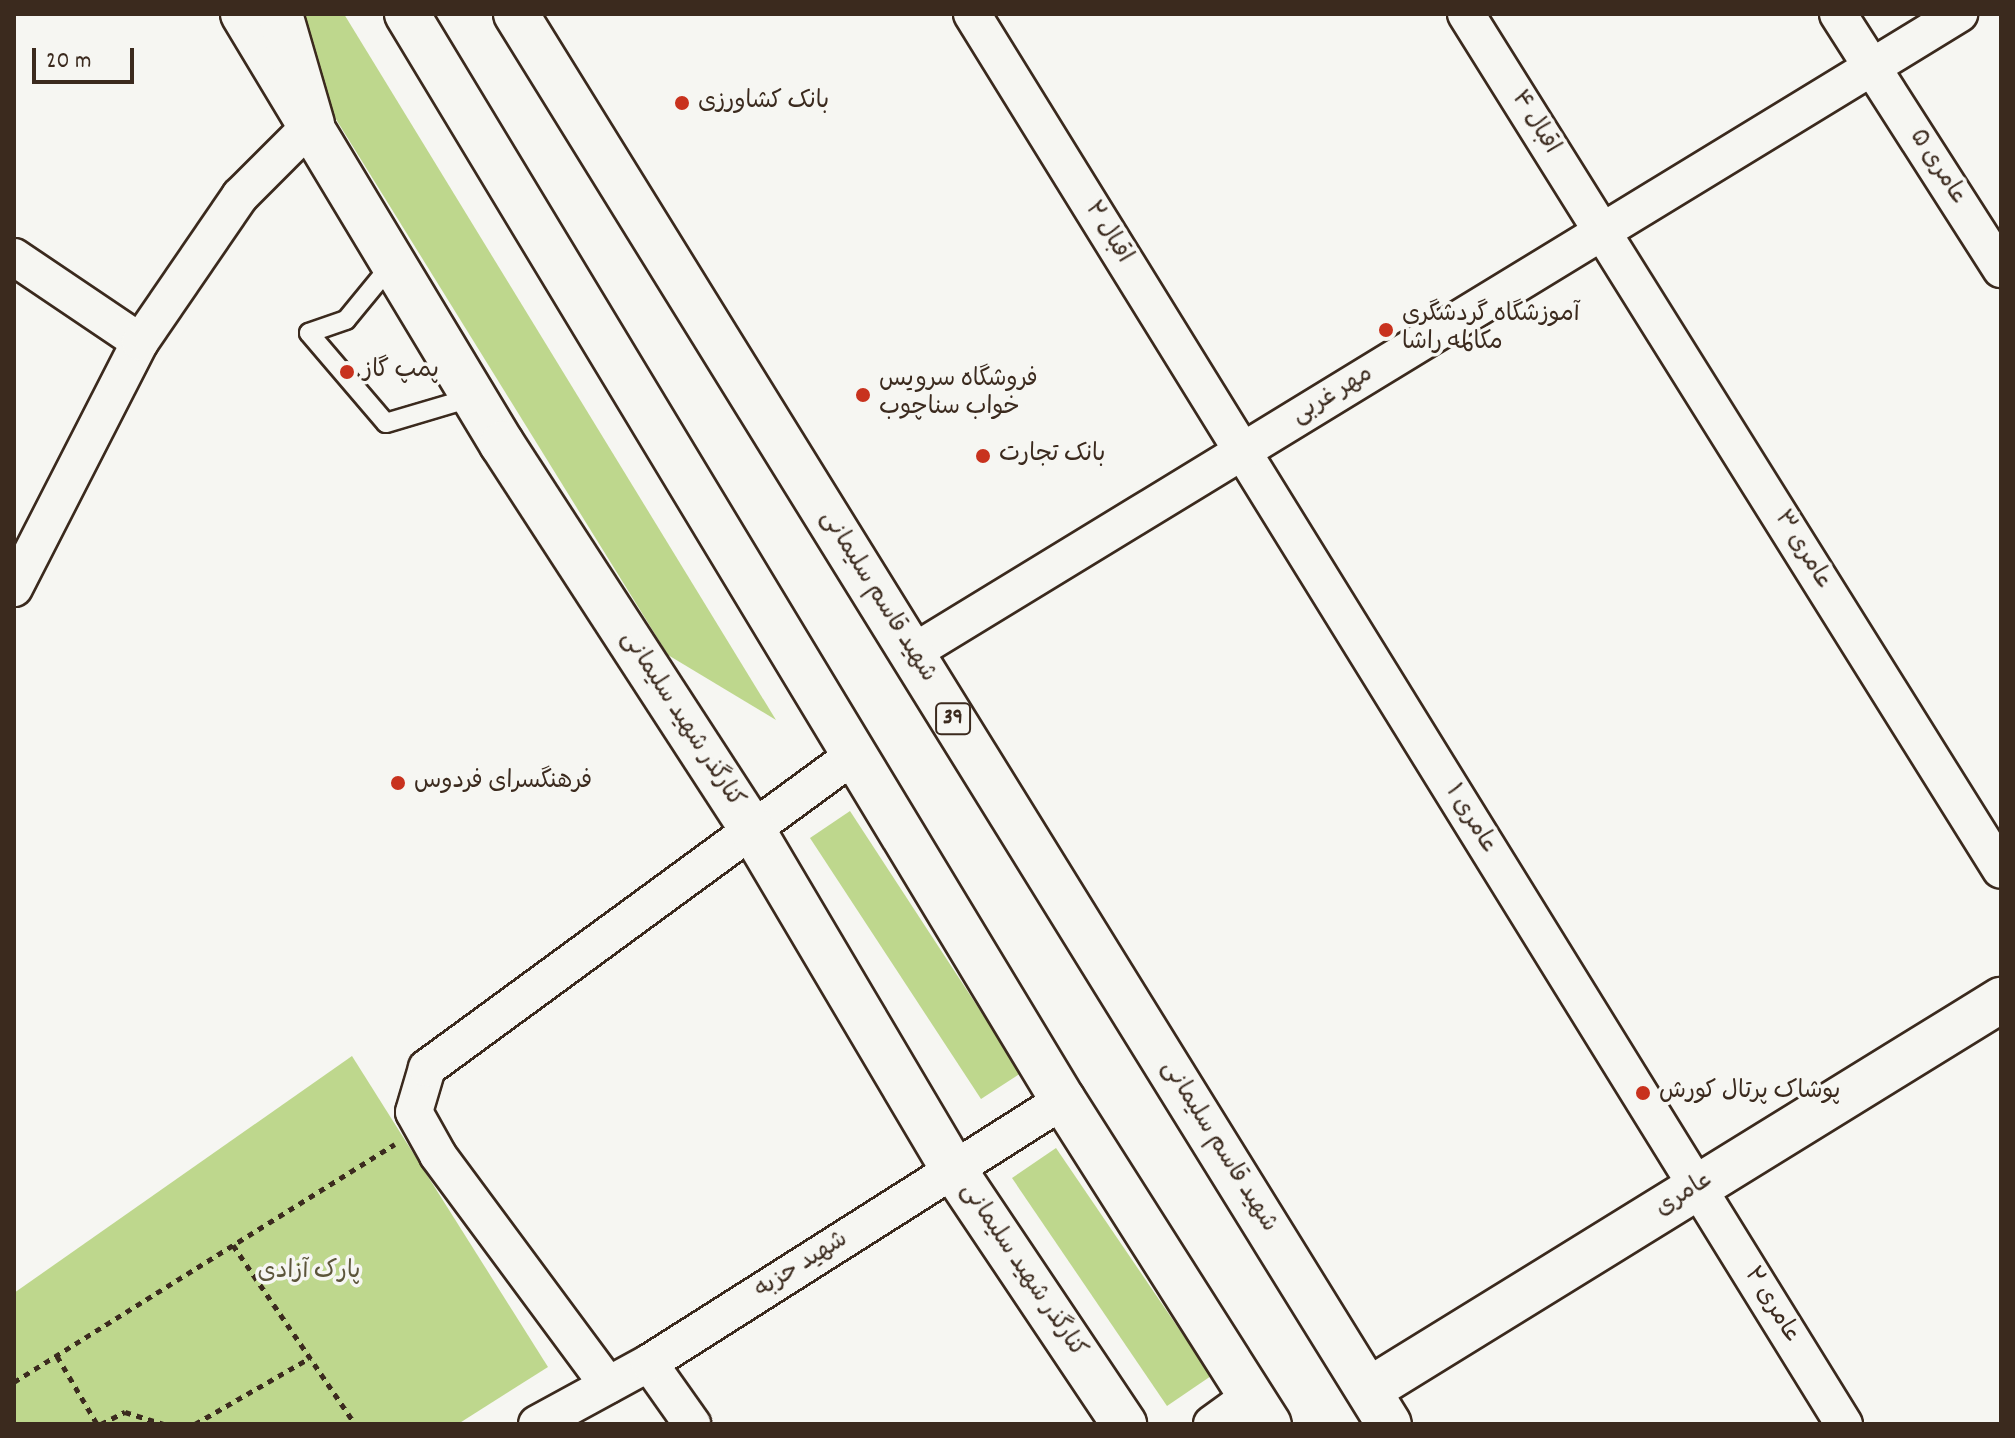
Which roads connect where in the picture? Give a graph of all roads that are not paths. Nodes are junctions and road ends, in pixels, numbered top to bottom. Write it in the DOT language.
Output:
graph roads {
  1 [pos="243,14"];
  2 [pos="280,14"];
  3 [pos="408,14"];
  4 [pos="516,14"];
  5 [pos="972,14"];
  6 [pos="1466,14"];
  7 [pos="1838,14"];
  8 [pos="1959,14"];
  9 [pos="1872,67"];
  10 [pos="312,124"];
  11 [pos="1602,232"];
  12 [pos="14,257"];
  13 [pos="394,261"];
  14 [pos="2001,269"];
  15 [pos="140,342"];
  16 [pos="474,397"];
  17 [pos="1242,451"];
  18 [pos="14,588"];
  19 [pos="912,653"];
  20 [pos="854,755"];
  21 [pos="752,829"];
  22 [pos="2001,870"];
  23 [pos="2001,1000"];
  24 [pos="1063,1100"];
  25 [pos="954,1170"];
  26 [pos="1697,1188"];
  27 [pos="649,1363"];
  28 [pos="608,1385"];
  29 [pos="1379,1407"];
  30 [pos="1260,1410"];
  31 [pos="537,1424"];
  32 [pos="692,1424"];
  33 [pos="1124,1424"];
  34 [pos="1212,1424"];
  35 [pos="1844,1424"];
  1 -- 10 [label="main road, کنارگذر شهید سلیمانی"];
  2 -- 10 [label="main road"];
  3 -- 20 [label="main road"];
  4 -- 19 [label="main road, شهید قاسم سلیمانی / 39"];
  5 -- 17 [label="street, اقبال ۲"];
  6 -- 11 [label="street, اقبال ۴"];
  7 -- 9 [label="street, عامری ۵"];
  8 -- 9 [label="street, مهر غربی"];
  9 -- 11 [label="street, مهر غربی"];
  9 -- 14 [label="street, عامری ۵"];
  10 -- 13 [label="main road, کنارگذر شهید سلیمانی"];
  10 -- 15 [label="street"];
  11 -- 17 [label="street, مهر غربی"];
  11 -- 22 [label="street, عامری ۳"];
  12 -- 15 [label="street"];
  13 -- 16 [label="main road, کنارگذر شهید سلیمانی"];
  13 -- 16 [label="lane"];
  15 -- 18 [label="street"];
  16 -- 21 [label="main road, کنارگذر شهید سلیمانی"];
  17 -- 19 [label="street, مهر غربی"];
  17 -- 26 [label="street, عامری ۱"];
  19 -- 29 [label="main road, شهید قاسم سلیمانی / 39"];
  20 -- 21 [label="street"];
  20 -- 24 [label="main road"];
  21 -- 25 [label="main road, کنارگذر شهید سلیمانی"];
  21 -- 28 [label="street"];
  23 -- 26 [label="main road, عامری"];
  24 -- 25 [label="street, شهید حزبه"];
  24 -- 30 [label="main road"];
  25 -- 27 [label="street, شهید حزبه"];
  25 -- 33 [label="main road, کنارگذر شهید سلیمانی"];
  26 -- 29 [label="main road, عامری"];
  26 -- 35 [label="street, عامری ۲"];
  27 -- 28 [label="street, شهید حزبه"];
  27 -- 32 [label="street"];
  28 -- 31 [label="street, شهید حزبه"];
  30 -- 34 [label="street"];
}
